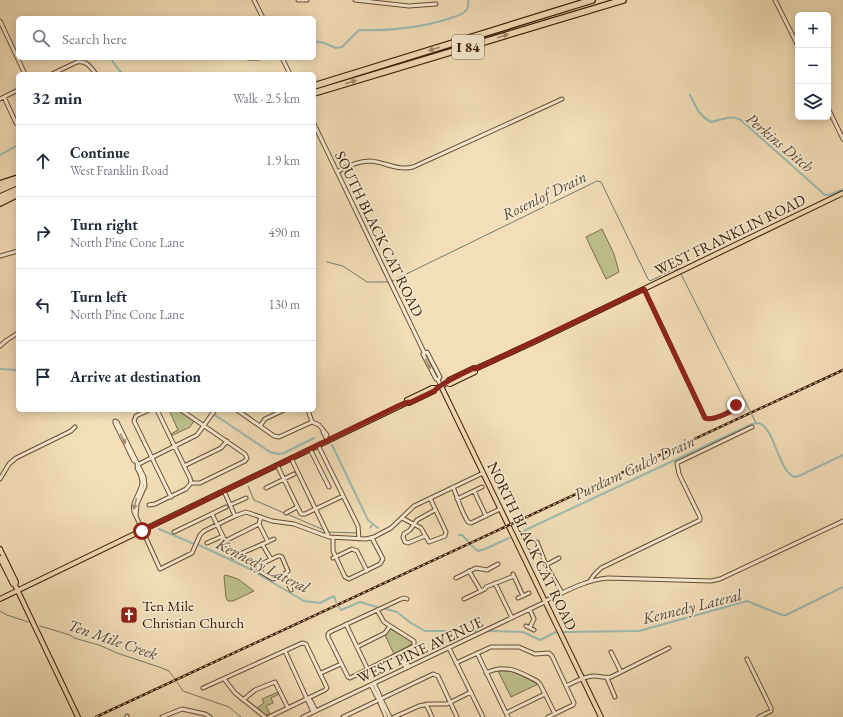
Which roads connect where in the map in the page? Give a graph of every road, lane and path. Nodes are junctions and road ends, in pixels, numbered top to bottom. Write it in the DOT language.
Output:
graph roads {
  1 [pos="255,0"];
  2 [pos="298,0"];
  3 [pos="307,0"];
  4 [pos="355,0"];
  5 [pos="592,0"];
  6 [pos="622,0"];
  7 [pos="775,0"];
  8 [pos="436,4"];
  9 [pos="262,16"];
  10 [pos="0,23"];
  11 [pos="795,40"];
  12 [pos="16,56"];
  13 [pos="18,60"];
  14 [pos="283,60"];
  15 [pos="24,72"];
  16 [pos="56,72"];
  17 [pos="94,72"];
  18 [pos="289,72"];
  19 [pos="316,85"];
  20 [pos="16,91"];
  21 [pos="316,92"];
  22 [pos="2,98"];
  23 [pos="562,99"];
  24 [pos="831,114"];
  25 [pos="16,122"];
  26 [pos="316,128"];
  27 [pos="843,139"];
  28 [pos="337,172"];
  29 [pos="16,179"];
  30 [pos="16,183"];
  31 [pos="0,184"];
  32 [pos="0,190"];
  33 [pos="16,190"];
  34 [pos="843,193"];
  35 [pos="16,195"];
  36 [pos="0,197"];
  37 [pos="0,203"];
  38 [pos="16,252"];
  39 [pos="0,256"];
  40 [pos="644,289"];
  41 [pos="16,334"];
  42 [pos="0,346"];
  43 [pos="438,387"];
  44 [pos="735,400"];
  45 [pos="145,412"];
  46 [pos="158,412"];
  47 [pos="184,412"];
  48 [pos="214,412"];
  49 [pos="240,412"];
  50 [pos="280,412"];
  51 [pos="309,412"];
  52 [pos="113,415"];
  53 [pos="312,422"];
  54 [pos="204,426"];
  55 [pos="260,426"];
  56 [pos="76,427"];
  57 [pos="752,427"];
  58 [pos="227,441"];
  59 [pos="328,441"];
  60 [pos="318,445"];
  61 [pos="174,446"];
  62 [pos="310,449"];
  63 [pos="151,458"];
  64 [pos="291,458"];
  65 [pos="137,464"];
  66 [pos="277,465"];
  67 [pos="184,466"];
  68 [pos="483,473"];
  69 [pos="294,474"];
  70 [pos="0,479"];
  71 [pos="283,480"];
  72 [pos="191,483"];
  73 [pos="329,487"];
  74 [pos="453,487"];
  75 [pos="482,487"];
  76 [pos="266,488"];
  77 [pos="224,491"];
  78 [pos="474,491"];
  79 [pos="343,496"];
  80 [pos="171,497"];
  81 [pos="246,498"];
  82 [pos="430,498"];
  83 [pos="458,499"];
  84 [pos="149,505"];
  85 [pos="230,505"];
  86 [pos="226,507"];
  87 [pos="297,507"];
  88 [pos="316,509"];
  89 [pos="500,509"];
  90 [pos="435,510"];
  91 [pos="286,513"];
  92 [pos="212,514"];
  93 [pos="235,516"];
  94 [pos="486,516"];
  95 [pos="261,517"];
  96 [pos="402,518"];
  97 [pos="843,521"];
  98 [pos="259,524"];
  99 [pos="413,524"];
  100 [pos="217,525"];
  101 [pos="142,531"];
  102 [pos="174,532"];
  103 [pos="328,535"];
  104 [pos="222,536"];
  105 [pos="425,536"];
  106 [pos="334,538"];
  107 [pos="372,538"];
  108 [pos="274,539"];
  109 [pos="359,539"];
  110 [pos="225,541"];
  111 [pos="268,542"];
  112 [pos="537,542"];
  113 [pos="207,543"];
  114 [pos="262,544"];
  115 [pos="0,549"];
  116 [pos="334,558"];
  117 [pos="559,558"];
  118 [pos="1,560"];
  119 [pos="271,560"];
  120 [pos="498,564"];
  121 [pos="546,565"];
  122 [pos="257,566"];
  123 [pos="253,568"];
  124 [pos="367,571"];
  125 [pos="469,571"];
  126 [pos="284,574"];
  127 [pos="456,578"];
  128 [pos="590,581"];
  129 [pos="495,583"];
  130 [pos="15,585"];
  131 [pos="289,585"];
  132 [pos="284,587"];
  133 [pos="18,590"];
  134 [pos="291,590"];
  135 [pos="481,591"];
  136 [pos="529,593"];
  137 [pos="562,593"];
  138 [pos="523,596"];
  139 [pos="0,598"];
  140 [pos="518,598"];
  141 [pos="407,599"];
  142 [pos="464,600"];
  143 [pos="545,602"];
  144 [pos="376,610"];
  145 [pos="530,610"];
  146 [pos="512,618"];
  147 [pos="346,624"];
  148 [pos="390,626"];
  149 [pos="526,626"];
  150 [pos="530,627"];
  151 [pos="534,630"];
  152 [pos="357,647"];
  153 [pos="449,648"];
  154 [pos="669,648"];
  155 [pos="285,651"];
  156 [pos="611,652"];
  157 [pos="477,653"];
  158 [pos="400,654"];
  159 [pos="747,659"];
  160 [pos="456,662"];
  161 [pos="341,664"];
  162 [pos="407,668"];
  163 [pos="368,670"];
  164 [pos="621,672"];
  165 [pos="321,673"];
  166 [pos="486,673"];
  167 [pos="583,678"];
  168 [pos="607,678"];
  169 [pos="225,680"];
  170 [pos="373,684"];
  171 [pos="566,686"];
  172 [pos="203,688"];
  173 [pos="471,692"];
  174 [pos="545,694"];
  175 [pos="616,697"];
  176 [pos="308,698"];
  177 [pos="380,699"];
  178 [pos="243,700"];
  179 [pos="450,702"];
  180 [pos="426,704"];
  181 [pos="288,708"];
  182 [pos="315,712"];
  183 [pos="404,712"];
  184 [pos="506,713"];
  185 [pos="555,714"];
  186 [pos="78,717"];
  187 [pos="162,717"];
  188 [pos="210,717"];
  189 [pos="265,717"];
  190 [pos="269,717"];
  191 [pos="304,717"];
  192 [pos="342,717"];
  193 [pos="386,717"];
  194 [pos="390,717"];
  195 [pos="394,717"];
  196 [pos="407,717"];
  197 [pos="432,717"];
  198 [pos="457,717"];
  199 [pos="483,717"];
  200 [pos="508,717"];
  201 [pos="548,717"];
  202 [pos="600,717"];
  203 [pos="759,717"];
  1 -- 9 [label="street"];
  2 -- 3 [label="street"];
  4 -- 8 [label="street"];
  5 -- 19 [label="highway, I 84, one-way"];
  21 -- 6 [label="highway, I 84, one-way"];
  7 -- 11 [label="street"];
  10 -- 12 [label="street"];
  13 -- 15 [label="street"];
  14 -- 18 [label="street"];
  16 -- 17 [label="street"];
  20 -- 22 [label="street"];
  22 -- 25 [label="street"];
  23 -- 28 [label="street"];
  24 -- 27 [label="street"];
  26 -- 28 [label="street, SOUTH BLACK CAT ROAD"];
  28 -- 43 [label="street, SOUTH BLACK CAT ROAD"];
  29 -- 31 [label="highway"];
  30 -- 32 [label="highway"];
  33 -- 36 [label="highway"];
  34 -- 40 [label="main road, WEST FRANKLIN ROAD"];
  35 -- 37 [label="highway"];
  38 -- 39 [label="street"];
  40 -- 43 [label="main road, WEST FRANKLIN ROAD"];
  40 -- 44 [label="street"];
  41 -- 42 [label="street"];
  43 -- 59 [label="main road, WEST FRANKLIN ROAD"];
  43 -- 68 [label="main road, NORTH BLACK CAT ROAD"];
  45 -- 63 [label="street"];
  46 -- 61 [label="street"];
  47 -- 54 [label="street"];
  48 -- 54 [label="street"];
  49 -- 55 [label="street"];
  50 -- 55 [label="street"];
  51 -- 53 [label="street"];
  52 -- 65 [label="street"];
  53 -- 55 [label="street"];
  53 -- 59 [label="street"];
  54 -- 58 [label="street"];
  54 -- 61 [label="street"];
  56 -- 70 [label="street"];
  57 -- 128 [label="street"];
  58 -- 67 [label="street"];
  58 -- 72 [label="street"];
  59 -- 60 [label="main road, WEST FRANKLIN ROAD"];
  60 -- 62 [label="main road, WEST FRANKLIN ROAD"];
  60 -- 79 [label="street"];
  61 -- 63 [label="street"];
  61 -- 67 [label="street"];
  62 -- 64 [label="main road, WEST FRANKLIN ROAD"];
  62 -- 73 [label="street"];
  63 -- 65 [label="street"];
  63 -- 80 [label="street"];
  64 -- 66 [label="main road, WEST FRANKLIN ROAD"];
  64 -- 88 [label="street"];
  65 -- 101 [label="street"];
  66 -- 71 [label="street"];
  66 -- 77 [label="main road, WEST FRANKLIN ROAD"];
  67 -- 72 [label="street"];
  68 -- 74 [label="street"];
  68 -- 89 [label="main road, NORTH BLACK CAT ROAD"];
  69 -- 71 [label="street"];
  71 -- 76 [label="street"];
  71 -- 87 [label="street"];
  72 -- 80 [label="street"];
  74 -- 82 [label="street"];
  74 -- 83 [label="street"];
  75 -- 78 [label="street"];
  77 -- 85 [label="street"];
  77 -- 101 [label="main road, WEST FRANKLIN ROAD"];
  78 -- 83 [label="street"];
  78 -- 94 [label="street"];
  79 -- 88 [label="street"];
  79 -- 109 [label="street"];
  80 -- 84 [label="street"];
  81 -- 85 [label="street"];
  82 -- 90 [label="street"];
  82 -- 96 [label="street"];
  83 -- 94 [label="street"];
  85 -- 93 [label="street"];
  86 -- 92 [label="street"];
  87 -- 88 [label="street"];
  87 -- 91 [label="street"];
  88 -- 103 [label="street"];
  89 -- 94 [label="street"];
  89 -- 143 [label="main road, NORTH BLACK CAT ROAD"];
  90 -- 99 [label="street"];
  90 -- 105 [label="street"];
  92 -- 100 [label="street"];
  92 -- 102 [label="street"];
  93 -- 95 [label="street"];
  93 -- 100 [label="street"];
  95 -- 98 [label="street"];
  95 -- 106 [label="street"];
  96 -- 99 [label="street"];
  96 -- 107 [label="street"];
  97 -- 128 [label="street"];
  98 -- 110 [label="street"];
  98 -- 111 [label="street"];
  99 -- 105 [label="street"];
  99 -- 105 [label="street"];
  100 -- 101 [label="street"];
  100 -- 104 [label="street"];
  101 -- 133 [label="main road, WEST FRANKLIN ROAD"];
  104 -- 110 [label="street"];
  104 -- 113 [label="street"];
  106 -- 109 [label="street"];
  106 -- 116 [label="street"];
  107 -- 109 [label="street"];
  107 -- 124 [label="street"];
  108 -- 111 [label="street"];
  110 -- 114 [label="street"];
  111 -- 114 [label="street"];
  112 -- 121 [label="street"];
  114 -- 119 [label="street"];
  115 -- 130 [label="main road"];
  116 -- 124 [label="street"];
  116 -- 124 [label="street"];
  117 -- 121 [label="street"];
  118 -- 130 [label="main road"];
  119 -- 122 [label="street"];
  119 -- 126 [label="street"];
  120 -- 125 [label="street"];
  121 -- 137 [label="street"];
  122 -- 123 [label="street"];
  122 -- 126 [label="street"];
  125 -- 127 [label="street"];
  125 -- 135 [label="street"];
  126 -- 131 [label="street"];
  128 -- 137 [label="street, WEST PINE AVENUE"];
  129 -- 135 [label="street"];
  129 -- 138 [label="street"];
  129 -- 146 [label="street"];
  130 -- 133 [label="main road"];
  131 -- 132 [label="street"];
  131 -- 134 [label="street"];
  133 -- 139 [label="main road, WEST FRANKLIN ROAD"];
  133 -- 186 [label="main road"];
  135 -- 142 [label="street"];
  136 -- 138 [label="street"];
  137 -- 143 [label="street, WEST PINE AVENUE"];
  138 -- 140 [label="street"];
  141 -- 144 [label="street"];
  143 -- 145 [label="street, WEST PINE AVENUE"];
  143 -- 167 [label="main road, NORTH BLACK CAT ROAD"];
  144 -- 147 [label="street"];
  144 -- 148 [label="street"];
  145 -- 146 [label="street, WEST PINE AVENUE"];
  145 -- 150 [label="street"];
  146 -- 153 [label="street, WEST PINE AVENUE"];
  147 -- 152 [label="street"];
  147 -- 161 [label="street"];
  148 -- 152 [label="street"];
  148 -- 158 [label="street"];
  149 -- 150 [label="street"];
  150 -- 151 [label="street"];
  152 -- 163 [label="street"];
  153 -- 160 [label="street"];
  153 -- 162 [label="street, WEST PINE AVENUE"];
  154 -- 164 [label="street"];
  155 -- 165 [label="street"];
  155 -- 169 [label="street"];
  155 -- 176 [label="street"];
  156 -- 164 [label="street"];
  157 -- 160 [label="street"];
  157 -- 166 [label="street"];
  157 -- 171 [label="street"];
  158 -- 162 [label="street"];
  158 -- 163 [label="street"];
  159 -- 203 [label="street"];
  160 -- 173 [label="street"];
  161 -- 163 [label="street"];
  161 -- 165 [label="street"];
  162 -- 170 [label="street, WEST PINE AVENUE"];
  164 -- 168 [label="street"];
  165 -- 176 [label="street"];
  166 -- 174 [label="street"];
  166 -- 184 [label="street"];
  167 -- 168 [label="street"];
  167 -- 171 [label="street"];
  167 -- 202 [label="main road, NORTH BLACK CAT ROAD"];
  168 -- 175 [label="street"];
  169 -- 172 [label="street"];
  169 -- 178 [label="street"];
  170 -- 177 [label="street"];
  170 -- 182 [label="street, WEST PINE AVENUE"];
  171 -- 185 [label="street"];
  173 -- 179 [label="street"];
  173 -- 199 [label="street"];
  174 -- 184 [label="street"];
  174 -- 185 [label="street"];
  176 -- 181 [label="street"];
  176 -- 182 [label="street"];
  177 -- 179 [label="street"];
  177 -- 192 [label="street"];
  177 -- 193 [label="street"];
  177 -- 194 [label="street"];
  178 -- 181 [label="street"];
  178 -- 189 [label="street"];
  179 -- 180 [label="street"];
  179 -- 198 [label="street"];
  180 -- 183 [label="street"];
  180 -- 197 [label="street"];
  181 -- 190 [label="street"];
  182 -- 191 [label="street, WEST PINE AVENUE"];
  183 -- 195 [label="street"];
  183 -- 196 [label="street"];
  184 -- 200 [label="street"];
  185 -- 201 [label="street"];
  187 -- 188 [label="street"];
}
